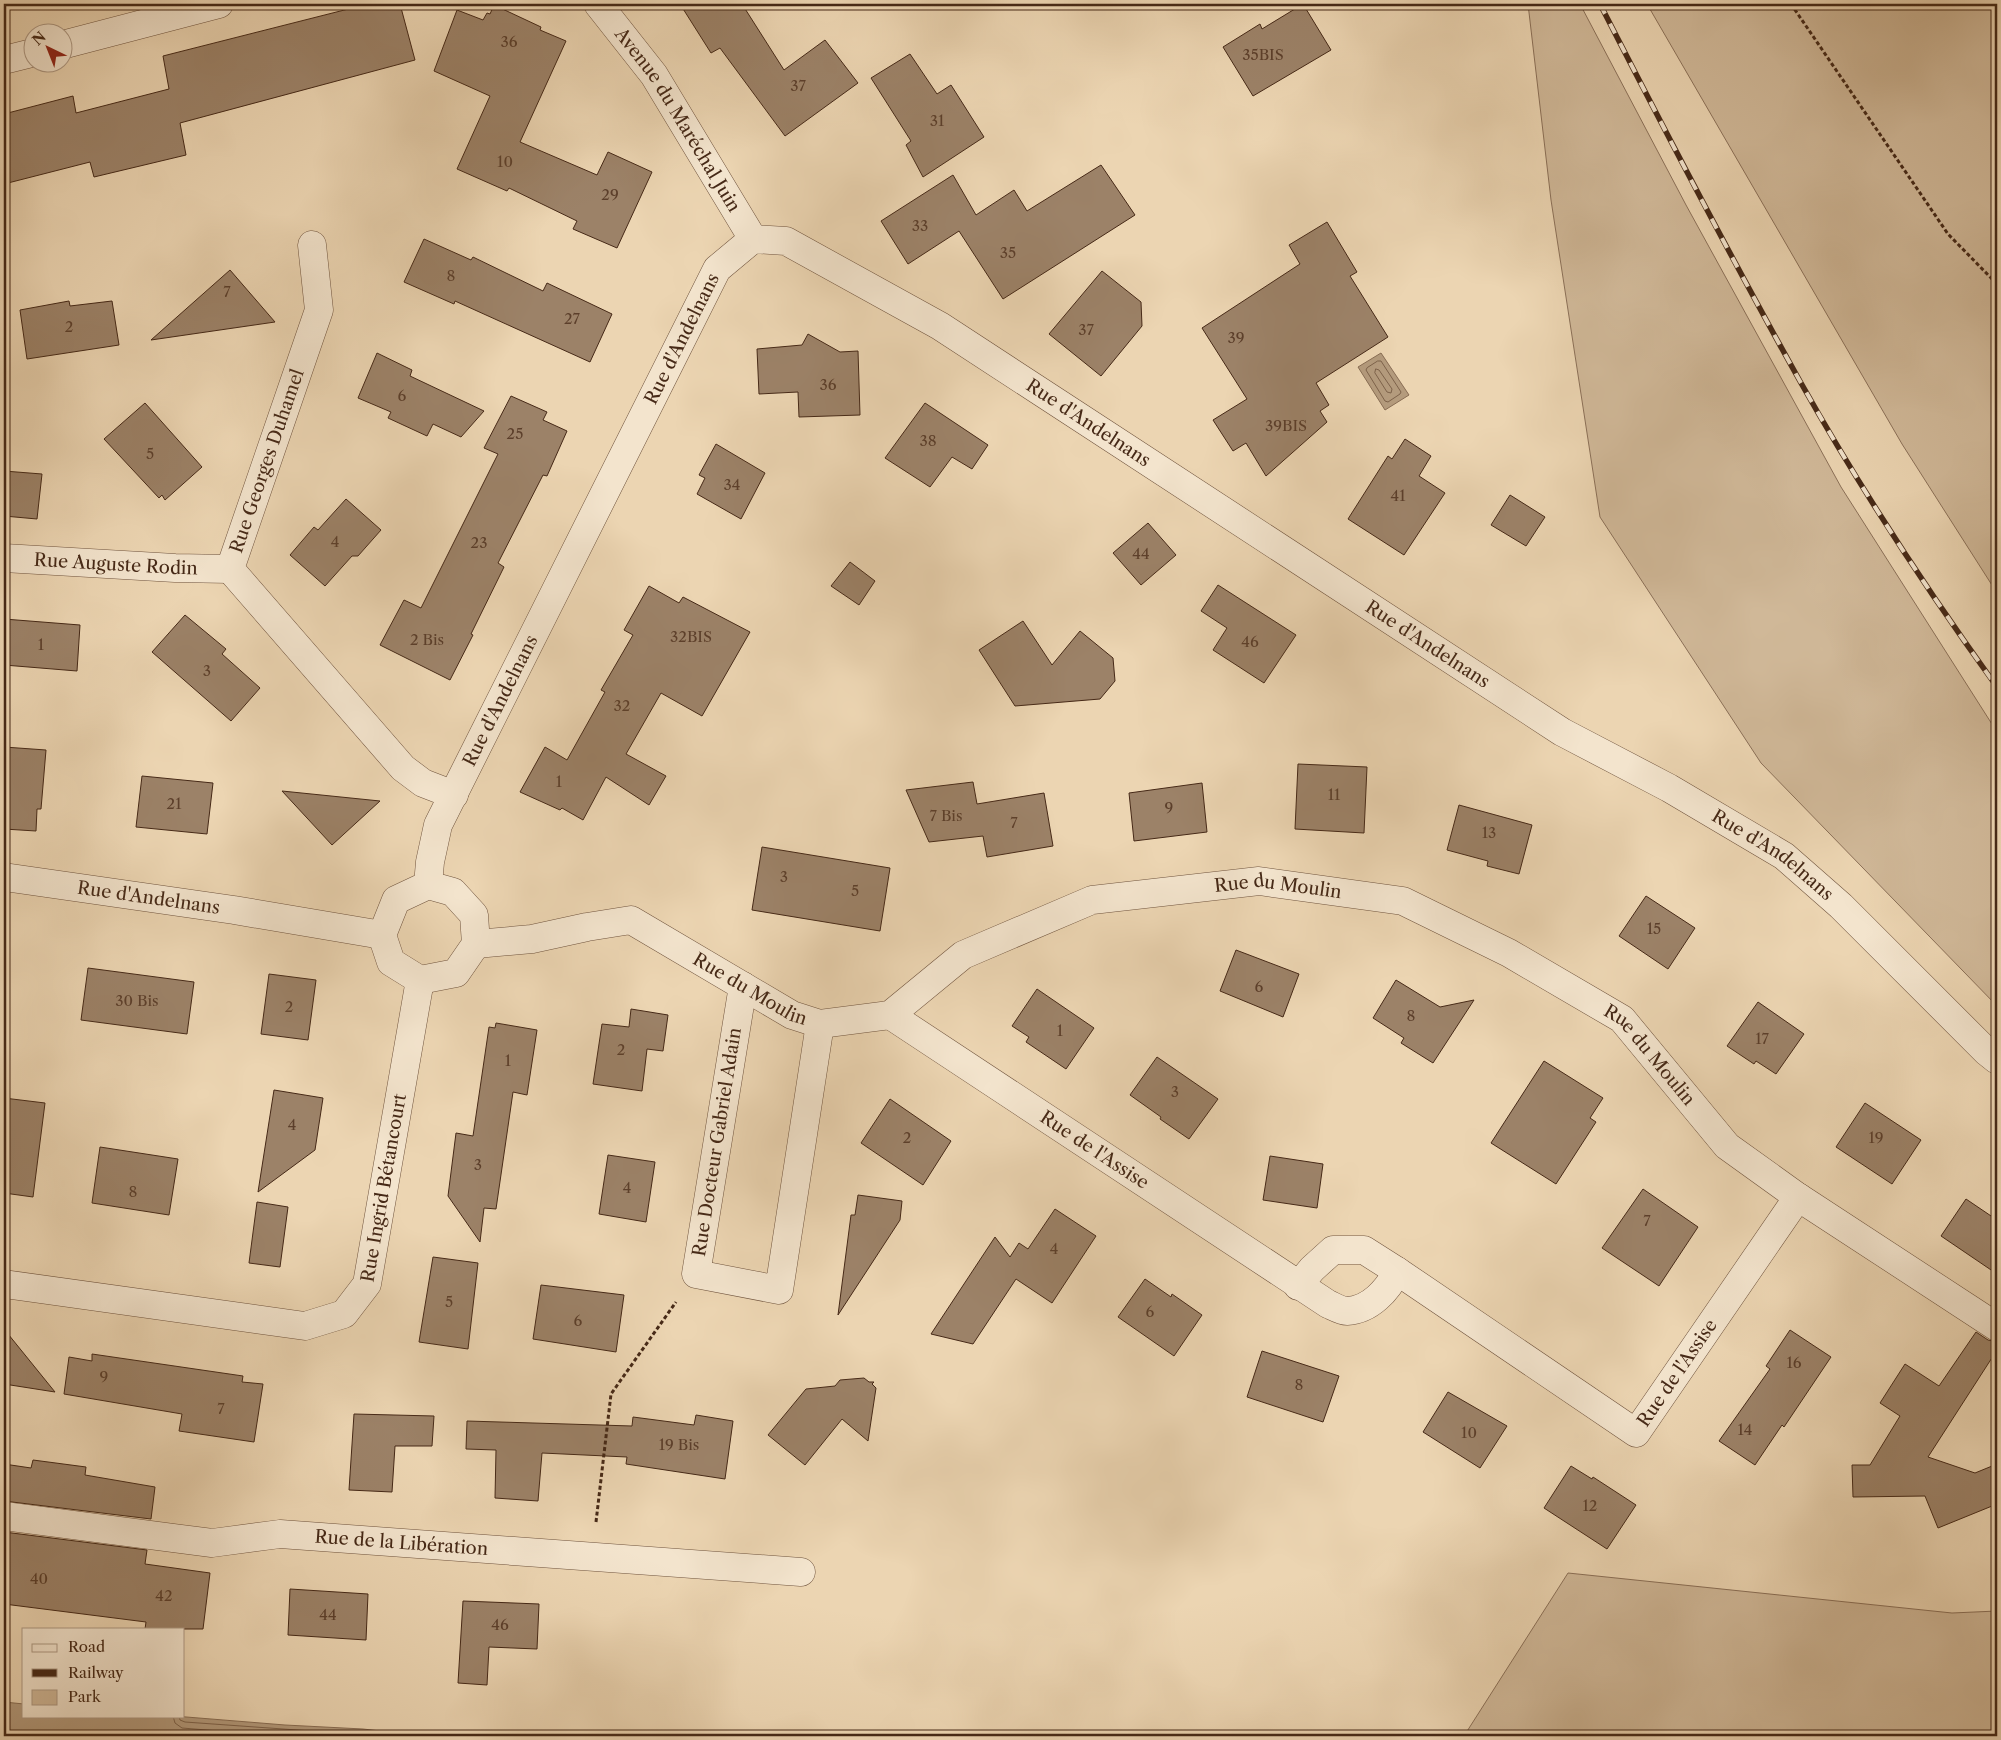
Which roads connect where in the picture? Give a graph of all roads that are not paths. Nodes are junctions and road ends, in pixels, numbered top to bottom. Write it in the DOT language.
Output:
graph roads {
  1 [pos="219,4"];
  2 [pos="598,4"];
  3 [pos="72,42"];
  4 [pos="22,56"];
  5 [pos="4,60"];
  6 [pos="753,240"];
  7 [pos="312,245"];
  8 [pos="4,558"];
  9 [pos="230,569"];
  10 [pos="454,795"];
  11 [pos="4,877"];
  12 [pos="428,885"];
  13 [pos="382,935"];
  14 [pos="476,944"];
  15 [pos="420,980"];
  16 [pos="743,986"];
  17 [pos="890,1015"];
  18 [pos="820,1024"];
  19 [pos="1997,1060"];
  20 [pos="1798,1197"];
  21 [pos="1397,1271"];
  22 [pos="4,1284"];
  23 [pos="1298,1286"];
  24 [pos="1997,1327"];
  25 [pos="4,1516"];
  26 [pos="801,1572"];
  1 -- 3 [label="street"];
  2 -- 6 [label="street, Avenue du Maréchal Juin"];
  4 -- 5 [label="street"];
  6 -- 10 [label="street, Rue d'Andelnans"];
  6 -- 19 [label="street, Rue d'Andelnans"];
  7 -- 9 [label="street, Rue Georges Duhamel"];
  8 -- 9 [label="street, Rue Auguste Rodin"];
  9 -- 10 [label="street, Rue Georges Duhamel"];
  10 -- 12 [label="street, Rue d'Andelnans"];
  11 -- 13 [label="street, Rue d'Andelnans"];
  12 -- 13 [label="street"];
  12 -- 14 [label="street"];
  13 -- 15 [label="street"];
  14 -- 15 [label="street"];
  14 -- 16 [label="street, Rue du Moulin"];
  15 -- 22 [label="street, Rue Ingrid Bétancourt"];
  16 -- 18 [label="street, Rue du Moulin"];
  16 -- 18 [label="street, Rue Docteur Gabriel Adain"];
  17 -- 18 [label="street, Rue du Moulin"];
  17 -- 20 [label="street, Rue du Moulin"];
  17 -- 23 [label="street, Rue de l'Assise"];
  20 -- 21 [label="street, Rue de l'Assise"];
  20 -- 24 [label="street, Rue du Moulin"];
  21 -- 23 [label="street, Rue de l'Assise"];
  21 -- 23 [label="street, Rue de l'Assise"];
  25 -- 26 [label="street, Rue de la Libération"];
}
